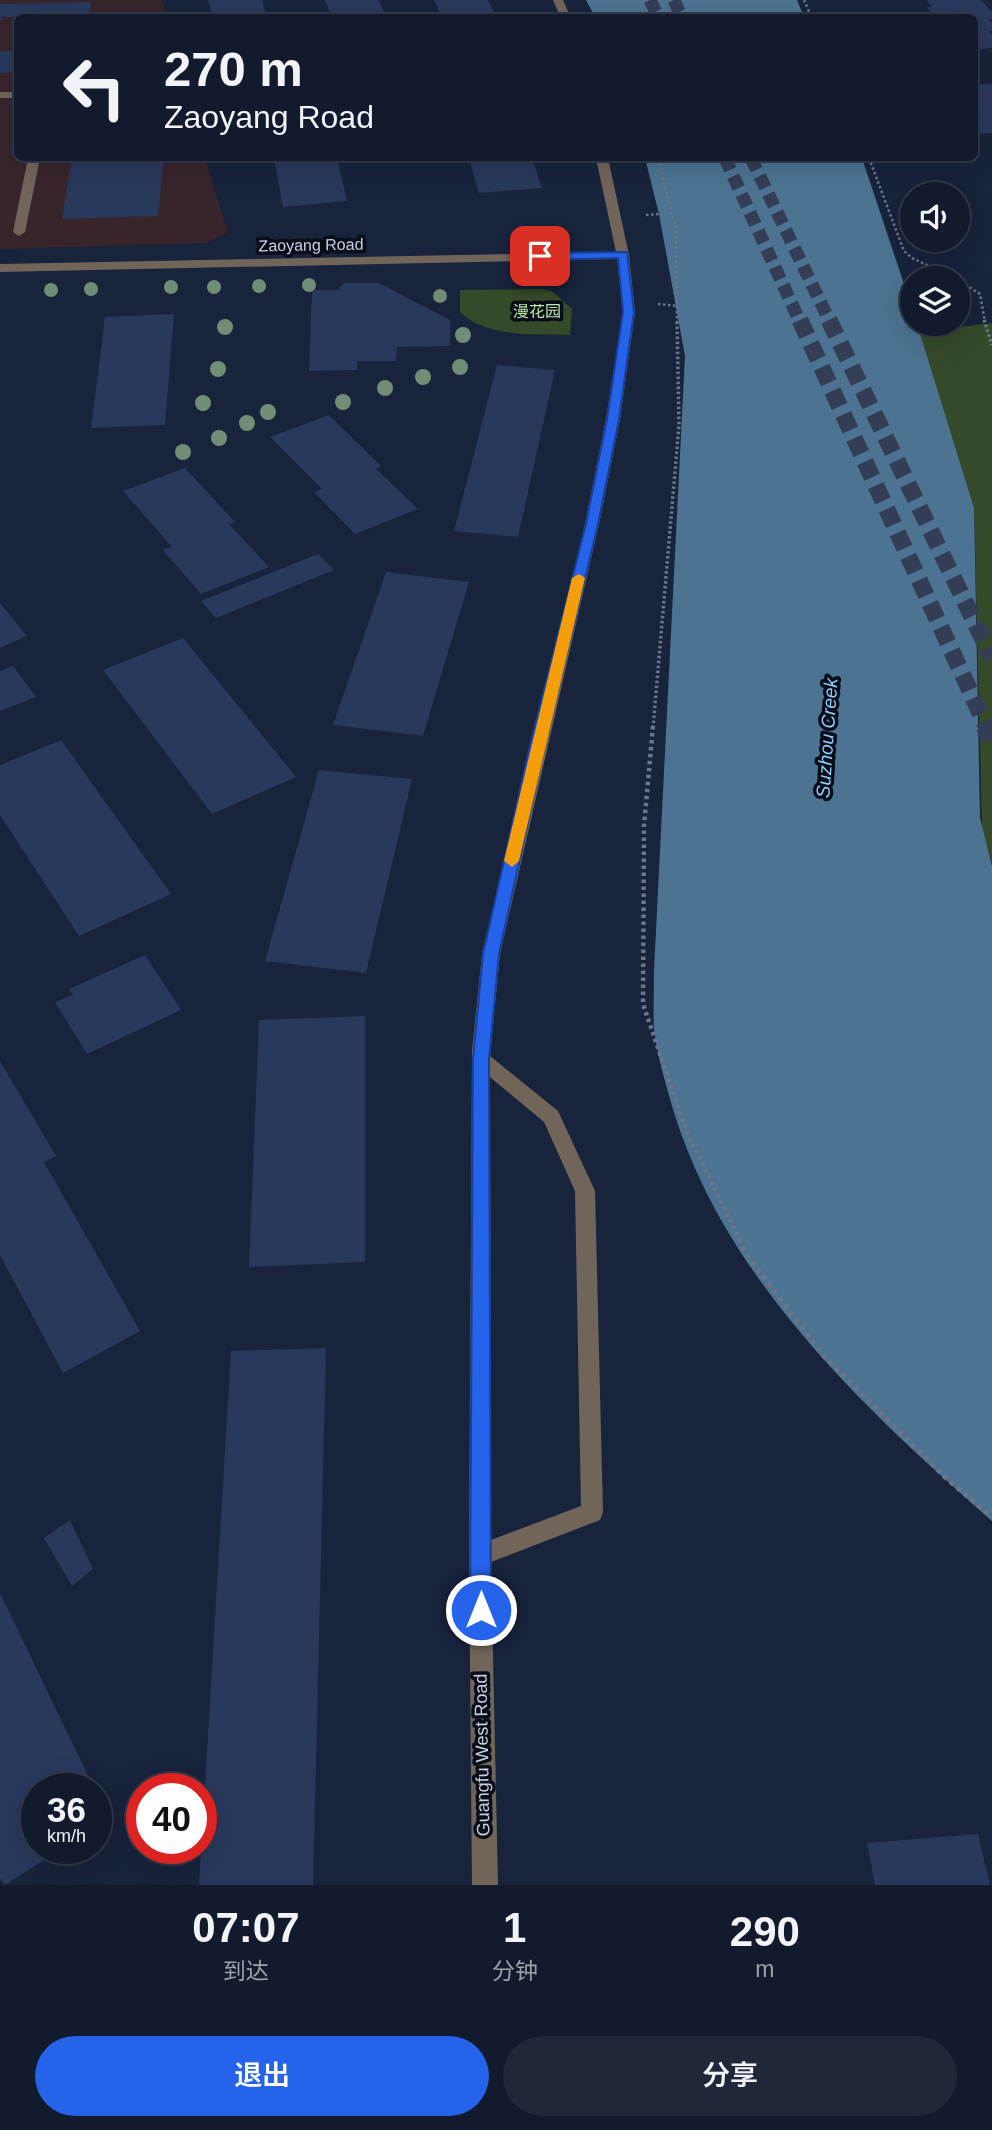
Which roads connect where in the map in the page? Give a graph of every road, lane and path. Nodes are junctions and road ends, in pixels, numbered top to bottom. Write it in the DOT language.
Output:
graph roads {
  1 [pos="33,161"];
  2 [pos="603,161"];
  3 [pos="659,161"];
  4 [pos="870,161"];
  5 [pos="19,232"];
  6 [pos="623,255"];
  7 [pos="929,266"];
  8 [pos="0,268"];
  9 [pos="970,287"];
  10 [pos="992,345"];
  11 [pos="481,1059"];
  12 [pos="992,1517"];
  13 [pos="480,1555"];
  14 [pos="485,1885"];
  1 -- 5 [label="street"];
  2 -- 6 [label="street, Guangfu West Road"];
  3 -- 12 [label="path"];
  4 -- 7 [label="path"];
  6 -- 8 [label="street, Zaoyang Road"];
  6 -- 11 [label="street, Guangfu West Road"];
  9 -- 10 [label="path"];
  11 -- 13 [label="street, Guangfu West Road"];
  11 -- 13 [label="street"];
  13 -- 14 [label="street, Guangfu West Road"];
}
